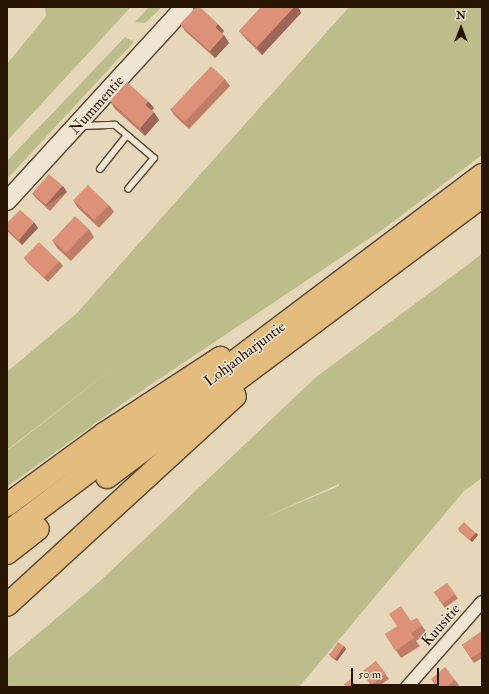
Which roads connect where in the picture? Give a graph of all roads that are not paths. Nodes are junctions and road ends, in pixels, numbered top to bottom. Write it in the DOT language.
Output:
graph roads {
  1 [pos="185,7"];
  2 [pos="77,127"];
  3 [pos="127,135"];
  4 [pos="100,169"];
  5 [pos="482,175"];
  6 [pos="128,189"];
  7 [pos="482,196"];
  8 [pos="7,201"];
  9 [pos="310,314"];
  10 [pos="7,505"];
  11 [pos="7,534"];
  12 [pos="7,553"];
  13 [pos="482,602"];
  14 [pos="7,605"];
  15 [pos="407,687"];
  1 -- 2 [label="street, Nummentie"];
  2 -- 3 [label="lane"];
  2 -- 8 [label="street, Nummentie"];
  3 -- 4 [label="lane"];
  3 -- 6 [label="lane"];
  5 -- 9 [label="highway, Lohjanharjuntie"];
  7 -- 9 [label="highway, Lohjanharjuntie"];
  9 -- 10 [label="highway"];
  9 -- 11 [label="highway, Lohjanharjuntie"];
  9 -- 12 [label="highway, Lohjanharjuntie"];
  9 -- 14 [label="highway"];
  13 -- 15 [label="street, Kuusitie"];
}
